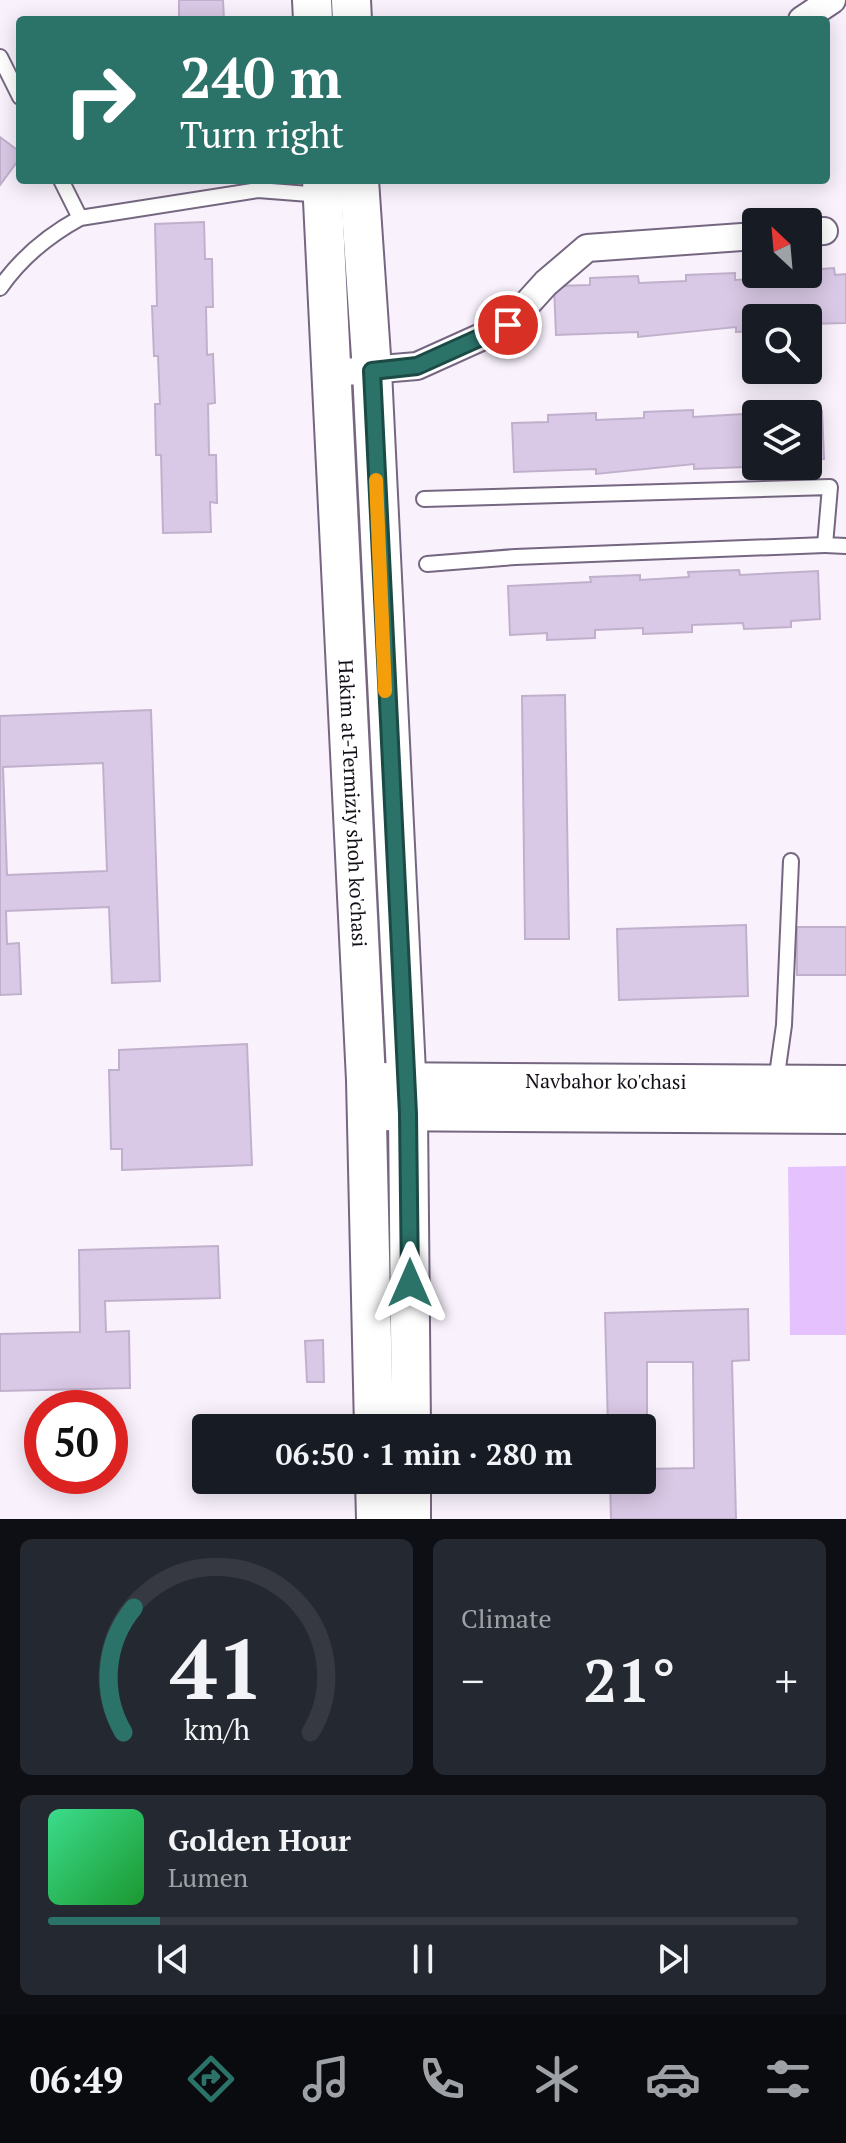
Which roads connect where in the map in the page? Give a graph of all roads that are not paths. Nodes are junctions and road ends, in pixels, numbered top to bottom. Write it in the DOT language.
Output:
graph roads {
  1 [pos="832,0"];
  2 [pos="808,16"];
  3 [pos="0,57"];
  4 [pos="16,89"];
  5 [pos="63,184"];
  6 [pos="359,184"];
  7 [pos="322,188"];
  8 [pos="80,218"];
  9 [pos="742,237"];
  10 [pos="0,288"];
  11 [pos="372,371"];
  12 [pos="333,373"];
  13 [pos="424,499"];
  14 [pos="825,545"];
  15 [pos="846,546"];
  16 [pos="427,564"];
  17 [pos="791,861"];
  18 [pos="776,1082"];
  19 [pos="846,1083"];
  20 [pos="366,1096"];
  21 [pos="407,1096"];
  22 [pos="846,1116"];
  23 [pos="374,1414"];
  24 [pos="411,1414"];
  25 [pos="375,1494"];
  26 [pos="411,1494"];
  27 [pos="376,1519"];
  28 [pos="411,1519"];
  1 -- 2 [label="street"];
  3 -- 4 [label="lane"];
  5 -- 8 [label="lane"];
  6 -- 11 [label="main road, Hakim at-Termiziy shoh ko'chasi"];
  7 -- 8 [label="lane"];
  7 -- 12 [label="main road, Hakim at-Termiziy shoh ko'chasi"];
  8 -- 10 [label="lane"];
  9 -- 11 [label="street"];
  11 -- 12 [label="street"];
  11 -- 21 [label="main road, Hakim at-Termiziy shoh ko'chasi"];
  12 -- 20 [label="main road, Hakim at-Termiziy shoh ko'chasi"];
  13 -- 14 [label="lane"];
  14 -- 15 [label="lane"];
  14 -- 16 [label="lane"];
  17 -- 18 [label="lane"];
  18 -- 19 [label="street, Navbahor ko'chasi"];
  18 -- 21 [label="street, Navbahor ko'chasi"];
  20 -- 21 [label="street, Navbahor ko'chasi"];
  20 -- 23 [label="main road, Hakim at-Termiziy shoh ko'chasi"];
  21 -- 22 [label="street, Navbahor ko'chasi"];
  21 -- 24 [label="main road, Hakim at-Termiziy shoh ko'chasi"];
  25 -- 27 [label="main road"];
  26 -- 28 [label="main road"];
}
